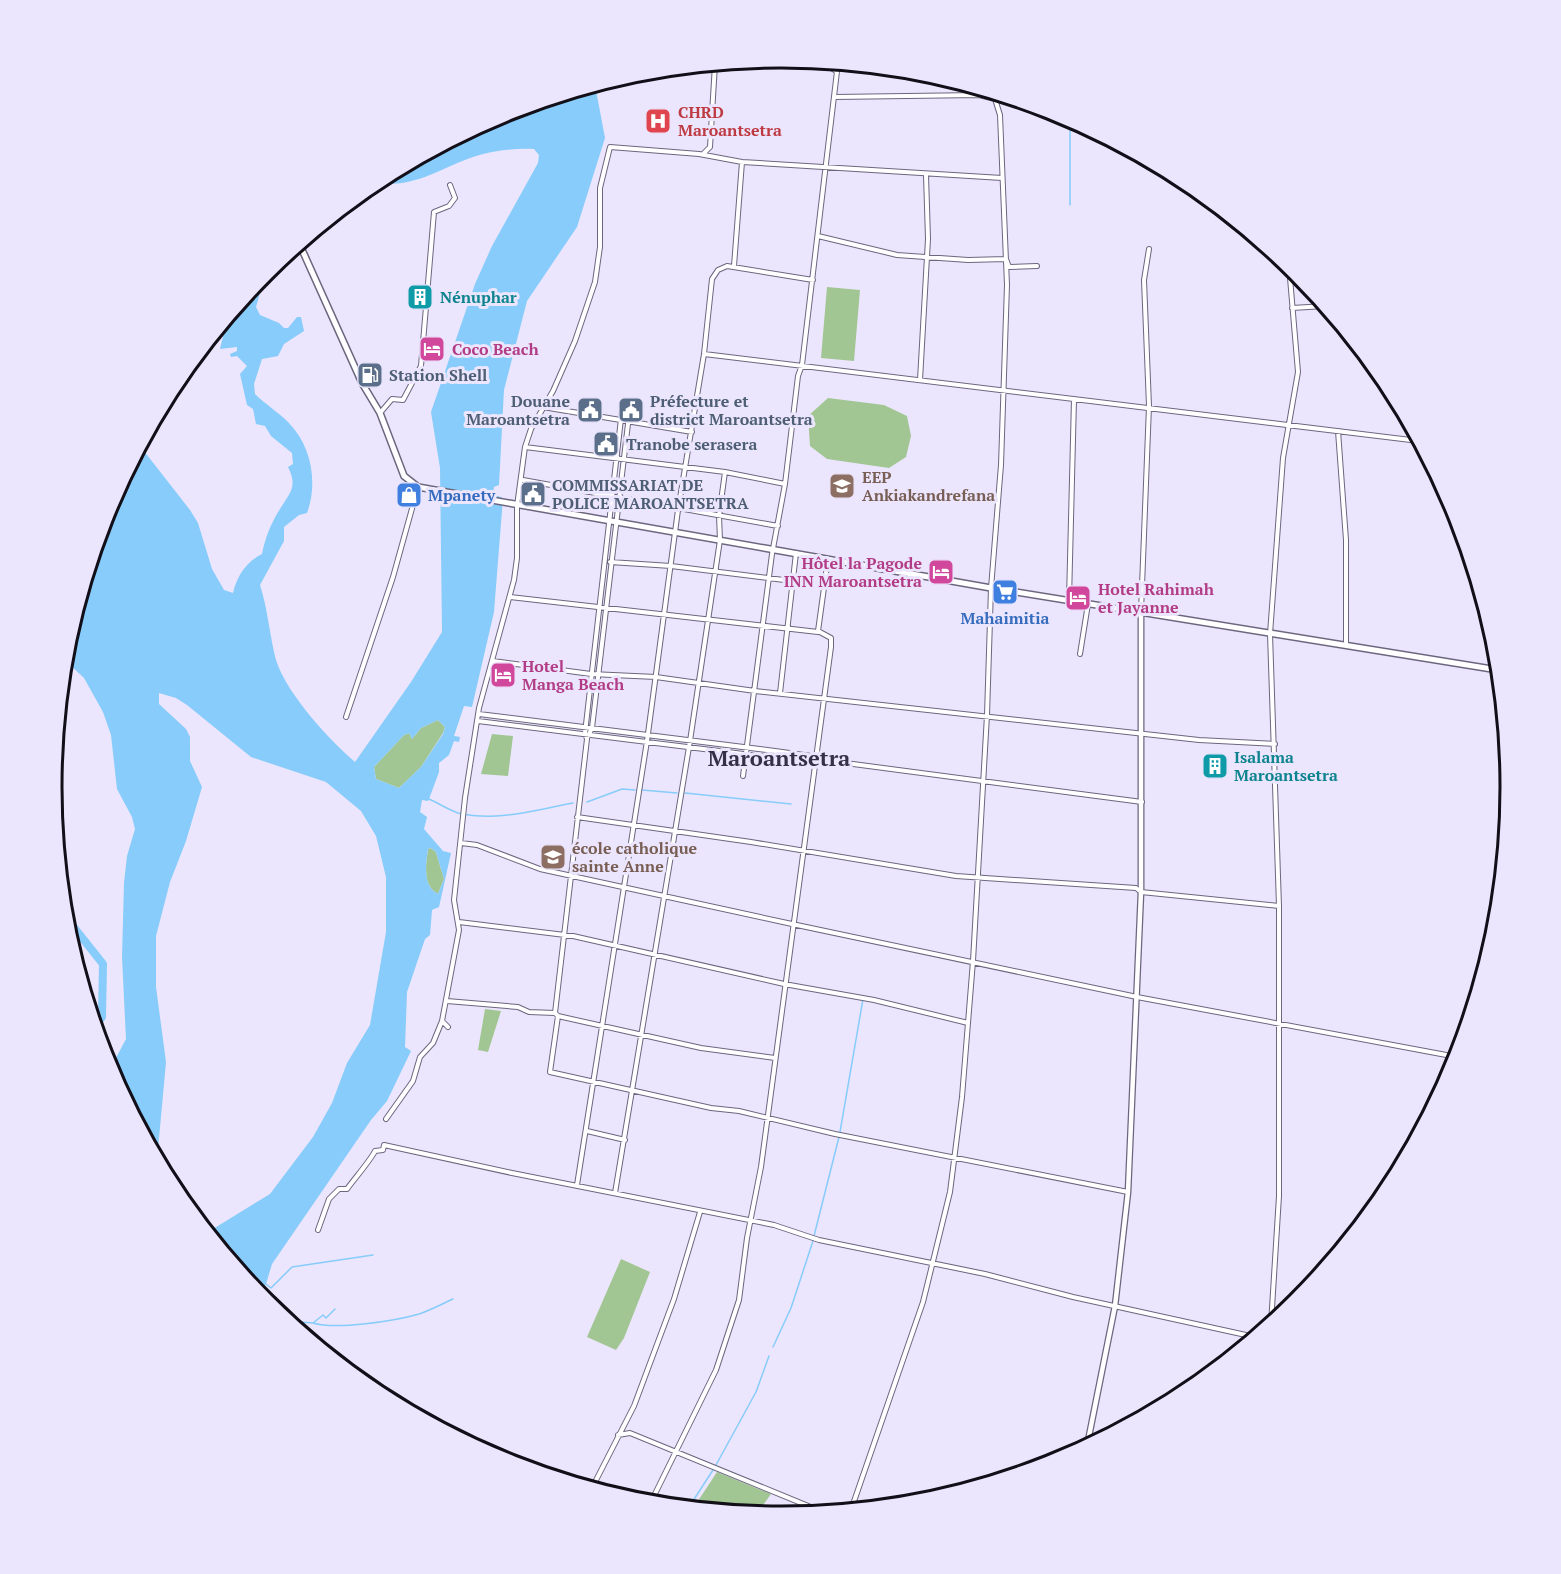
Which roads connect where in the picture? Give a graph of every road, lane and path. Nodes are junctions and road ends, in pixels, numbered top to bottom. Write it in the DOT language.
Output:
graph roads {
  1 [pos="715,72"];
  2 [pos="836,72"];
  3 [pos="977,95"];
  4 [pos="834,97"];
  5 [pos="995,101"];
  6 [pos="699,154"];
  7 [pos="742,162"];
  8 [pos="825,166"];
  9 [pos="926,175"];
  10 [pos="1002,177"];
  11 [pos="450,185"];
  12 [pos="818,236"];
  13 [pos="1149,249"];
  14 [pos="302,250"];
  15 [pos="927,256"];
  16 [pos="1006,259"];
  17 [pos="734,266"];
  18 [pos="1037,266"];
  19 [pos="813,280"];
  20 [pos="1291,281"];
  21 [pos="1315,307"];
  22 [pos="1292,308"];
  23 [pos="704,354"];
  24 [pos="802,365"];
  25 [pos="920,380"];
  26 [pos="1003,392"];
  27 [pos="1074,399"];
  28 [pos="1149,406"];
  29 [pos="543,407"];
  30 [pos="380,413"];
  31 [pos="621,420"];
  32 [pos="627,422"];
  33 [pos="1289,425"];
  34 [pos="1338,431"];
  35 [pos="692,432"];
  36 [pos="1409,440"];
  37 [pos="525,447"];
  38 [pos="620,459"];
  39 [pos="685,466"];
  40 [pos="725,472"];
  41 [pos="523,480"];
  42 [pos="785,484"];
  43 [pos="418,487"];
  44 [pos="612,498"];
  45 [pos="618,499"];
  46 [pos="517,506"];
  47 [pos="678,510"];
  48 [pos="719,516"];
  49 [pos="612,522"];
  50 [pos="778,526"];
  51 [pos="675,532"];
  52 [pos="720,540"];
  53 [pos="773,549"];
  54 [pos="796,553"];
  55 [pos="828,558"];
  56 [pos="610,562"];
  57 [pos="671,566"];
  58 [pos="715,571"];
  59 [pos="769,579"];
  60 [pos="792,581"];
  61 [pos="991,588"];
  62 [pos="510,597"];
  63 [pos="1069,600"];
  64 [pos="1088,603"];
  65 [pos="598,607"];
  66 [pos="605,608"];
  67 [pos="1141,612"];
  68 [pos="663,615"];
  69 [pos="707,619"];
  70 [pos="764,625"];
  71 [pos="786,628"];
  72 [pos="819,632"];
  73 [pos="1270,634"];
  74 [pos="1346,645"];
  75 [pos="1080,654"];
  76 [pos="493,661"];
  77 [pos="1489,669"];
  78 [pos="591,674"];
  79 [pos="598,674"];
  80 [pos="656,677"];
  81 [pos="699,683"];
  82 [pos="755,691"];
  83 [pos="780,693"];
  84 [pos="823,697"];
  85 [pos="479,714"];
  86 [pos="987,715"];
  87 [pos="346,717"];
  88 [pos="478,721"];
  89 [pos="585,727"];
  90 [pos="592,728"];
  91 [pos="585,733"];
  92 [pos="591,733"];
  93 [pos="1141,733"];
  94 [pos="648,735"];
  95 [pos="587,739"];
  96 [pos="647,741"];
  97 [pos="690,741"];
  98 [pos="1275,744"];
  99 [pos="689,746"];
  100 [pos="746,750"];
  101 [pos="815,759"];
  102 [pos="743,777"];
  103 [pos="983,780"];
  104 [pos="1142,801"];
  105 [pos="577,817"];
  106 [pos="633,826"];
  107 [pos="674,832"];
  108 [pos="461,843"];
  109 [pos="802,852"];
  110 [pos="571,875"];
  111 [pos="978,878"];
  112 [pos="623,887"];
  113 [pos="1141,892"];
  114 [pos="664,896"];
  115 [pos="1279,906"];
  116 [pos="459,922"];
  117 [pos="792,924"];
  118 [pos="564,935"];
  119 [pos="614,946"];
  120 [pos="654,955"];
  121 [pos="973,961"];
  122 [pos="783,984"];
  123 [pos="1137,997"];
  124 [pos="447,1000"];
  125 [pos="556,1014"];
  126 [pos="442,1021"];
  127 [pos="1279,1022"];
  128 [pos="968,1023"];
  129 [pos="603,1024"];
  130 [pos="448,1027"];
  131 [pos="642,1033"];
  132 [pos="1447,1055"];
  133 [pos="775,1058"];
  134 [pos="594,1082"];
  135 [pos="633,1089"];
  136 [pos="767,1117"];
  137 [pos="386,1119"];
  138 [pos="587,1131"];
  139 [pos="625,1140"];
  140 [pos="954,1156"];
  141 [pos="577,1185"];
  142 [pos="615,1192"];
  143 [pos="1128,1192"];
  144 [pos="700,1212"];
  145 [pos="750,1220"];
  146 [pos="318,1230"];
  147 [pos="932,1263"];
  148 [pos="1115,1306"];
  149 [pos="1271,1313"];
  150 [pos="1246,1335"];
  151 [pos="618,1435"];
  152 [pos="1089,1436"];
  153 [pos="677,1452"];
  154 [pos="595,1482"];
  155 [pos="655,1495"];
  156 [pos="854,1502"];
  157 [pos="806,1505"];
  1 -- 6 [label="street"];
  2 -- 4 [label="street"];
  3 -- 4 [label="street"];
  4 -- 8 [label="street"];
  5 -- 10 [label="street"];
  6 -- 7 [label="street"];
  6 -- 29 [label="street"];
  7 -- 8 [label="street"];
  7 -- 17 [label="street"];
  8 -- 9 [label="street"];
  8 -- 12 [label="street"];
  9 -- 10 [label="street"];
  9 -- 15 [label="street"];
  10 -- 16 [label="street"];
  11 -- 30 [label="street"];
  12 -- 15 [label="street"];
  12 -- 19 [label="street"];
  13 -- 28 [label="street"];
  14 -- 30 [label="main road"];
  15 -- 16 [label="street"];
  15 -- 25 [label="street"];
  16 -- 18 [label="street"];
  16 -- 26 [label="street"];
  17 -- 19 [label="street"];
  17 -- 23 [label="street"];
  19 -- 24 [label="street"];
  20 -- 22 [label="street"];
  21 -- 22 [label="street"];
  22 -- 33 [label="street"];
  23 -- 24 [label="street"];
  23 -- 35 [label="street"];
  24 -- 25 [label="street"];
  24 -- 42 [label="street"];
  25 -- 26 [label="street"];
  26 -- 27 [label="street"];
  26 -- 61 [label="street"];
  27 -- 28 [label="street"];
  27 -- 63 [label="street"];
  28 -- 33 [label="street"];
  28 -- 67 [label="street"];
  29 -- 31 [label="street"];
  29 -- 37 [label="street"];
  30 -- 43 [label="main road"];
  31 -- 32 [label="street"];
  31 -- 32 [label="street"];
  31 -- 38 [label="street"];
  32 -- 35 [label="street"];
  32 -- 38 [label="street"];
  33 -- 34 [label="street"];
  33 -- 73 [label="street"];
  34 -- 36 [label="street"];
  34 -- 74 [label="street"];
  35 -- 39 [label="street"];
  37 -- 38 [label="street"];
  37 -- 41 [label="street"];
  38 -- 39 [label="street"];
  38 -- 44 [label="street"];
  38 -- 45 [label="street"];
  39 -- 40 [label="street"];
  39 -- 47 [label="street"];
  40 -- 42 [label="street"];
  40 -- 48 [label="street"];
  41 -- 44 [label="street"];
  41 -- 46 [label="street"];
  42 -- 50 [label="street"];
  43 -- 46 [label="main road"];
  43 -- 87 [label="street"];
  44 -- 45 [label="street"];
  44 -- 49 [label="street"];
  45 -- 47 [label="street"];
  45 -- 49 [label="street"];
  46 -- 49 [label="main road"];
  46 -- 62 [label="street"];
  47 -- 48 [label="street"];
  47 -- 51 [label="street"];
  48 -- 50 [label="street"];
  48 -- 52 [label="street"];
  49 -- 51 [label="main road"];
  49 -- 56 [label="street"];
  49 -- 65 [label="street"];
  50 -- 53 [label="street"];
  51 -- 52 [label="main road"];
  51 -- 57 [label="street"];
  52 -- 53 [label="main road"];
  52 -- 58 [label="street"];
  53 -- 54 [label="main road"];
  53 -- 59 [label="street"];
  54 -- 55 [label="main road"];
  54 -- 60 [label="street"];
  55 -- 61 [label="main road"];
  55 -- 72 [label="street"];
  56 -- 57 [label="street"];
  56 -- 66 [label="street"];
  57 -- 58 [label="street"];
  57 -- 68 [label="street"];
  58 -- 59 [label="street"];
  58 -- 69 [label="street"];
  59 -- 60 [label="street"];
  59 -- 70 [label="street"];
  60 -- 71 [label="street"];
  61 -- 63 [label="main road"];
  61 -- 86 [label="street"];
  62 -- 65 [label="street"];
  62 -- 76 [label="street"];
  63 -- 64 [label="main road"];
  64 -- 67 [label="main road"];
  64 -- 75 [label="street"];
  65 -- 66 [label="street"];
  65 -- 78 [label="street"];
  66 -- 68 [label="street"];
  66 -- 79 [label="street"];
  67 -- 73 [label="main road"];
  67 -- 93 [label="street"];
  68 -- 69 [label="street"];
  68 -- 80 [label="street"];
  69 -- 70 [label="street"];
  69 -- 81 [label="street"];
  70 -- 71 [label="street"];
  70 -- 82 [label="street"];
  71 -- 72 [label="street"];
  71 -- 83 [label="street"];
  72 -- 84 [label="street"];
  73 -- 74 [label="main road"];
  73 -- 98 [label="street"];
  74 -- 77 [label="main road"];
  76 -- 78 [label="street"];
  76 -- 85 [label="street"];
  78 -- 79 [label="street"];
  78 -- 89 [label="street"];
  79 -- 80 [label="street"];
  79 -- 90 [label="street"];
  80 -- 81 [label="street"];
  80 -- 94 [label="street"];
  81 -- 82 [label="street"];
  81 -- 97 [label="street"];
  82 -- 83 [label="street"];
  82 -- 100 [label="street"];
  83 -- 84 [label="street"];
  84 -- 86 [label="street"];
  84 -- 101 [label="street"];
  85 -- 88 [label="street"];
  85 -- 89 [label="street"];
  86 -- 93 [label="street"];
  86 -- 103 [label="street"];
  88 -- 91 [label="street"];
  88 -- 108 [label="street"];
  89 -- 90 [label="street"];
  89 -- 91 [label="street"];
  90 -- 92 [label="street"];
  90 -- 94 [label="street"];
  91 -- 92 [label="street"];
  91 -- 95 [label="street"];
  92 -- 95 [label="street"];
  92 -- 96 [label="street"];
  93 -- 98 [label="street"];
  93 -- 104 [label="street"];
  94 -- 96 [label="street"];
  94 -- 97 [label="street"];
  95 -- 105 [label="street"];
  96 -- 99 [label="street"];
  96 -- 106 [label="street"];
  97 -- 99 [label="street"];
  97 -- 100 [label="street"];
  98 -- 115 [label="street"];
  99 -- 100 [label="street"];
  99 -- 107 [label="street"];
  100 -- 101 [label="street"];
  100 -- 102 [label="street"];
  101 -- 103 [label="street"];
  101 -- 109 [label="street"];
  103 -- 104 [label="street"];
  103 -- 111 [label="street"];
  104 -- 113 [label="street"];
  105 -- 106 [label="street"];
  105 -- 110 [label="street"];
  106 -- 107 [label="street"];
  106 -- 112 [label="street"];
  107 -- 109 [label="street"];
  107 -- 114 [label="street"];
  108 -- 110 [label="street"];
  108 -- 116 [label="street"];
  109 -- 111 [label="street"];
  109 -- 117 [label="street"];
  110 -- 112 [label="street"];
  110 -- 118 [label="street"];
  111 -- 113 [label="street"];
  111 -- 121 [label="street"];
  112 -- 114 [label="street"];
  112 -- 119 [label="street"];
  113 -- 115 [label="street"];
  113 -- 123 [label="street"];
  114 -- 117 [label="street"];
  114 -- 120 [label="street"];
  115 -- 127 [label="street"];
  116 -- 118 [label="street"];
  116 -- 124 [label="street"];
  117 -- 121 [label="street"];
  117 -- 122 [label="street"];
  118 -- 119 [label="street"];
  118 -- 125 [label="street"];
  119 -- 120 [label="street"];
  119 -- 129 [label="street"];
  120 -- 122 [label="street"];
  120 -- 131 [label="street"];
  121 -- 123 [label="street"];
  121 -- 128 [label="street"];
  122 -- 128 [label="street"];
  122 -- 133 [label="street"];
  123 -- 127 [label="street"];
  123 -- 143 [label="street"];
  124 -- 125 [label="street"];
  124 -- 126 [label="street"];
  125 -- 129 [label="street"];
  125 -- 134 [label="street"];
  126 -- 130 [label="street"];
  126 -- 137 [label="street"];
  127 -- 132 [label="street"];
  127 -- 149 [label="street"];
  128 -- 140 [label="street"];
  129 -- 131 [label="street"];
  129 -- 134 [label="street"];
  131 -- 133 [label="street"];
  131 -- 135 [label="street"];
  133 -- 136 [label="street"];
  134 -- 135 [label="street"];
  134 -- 138 [label="street"];
  135 -- 136 [label="street"];
  135 -- 139 [label="street"];
  136 -- 140 [label="street"];
  136 -- 145 [label="street"];
  138 -- 139 [label="street"];
  138 -- 141 [label="street"];
  139 -- 142 [label="street"];
  140 -- 143 [label="street"];
  140 -- 147 [label="street"];
  141 -- 142 [label="street"];
  141 -- 146 [label="street"];
  142 -- 144 [label="street"];
  143 -- 148 [label="street"];
  144 -- 145 [label="street"];
  144 -- 151 [label="street"];
  145 -- 147 [label="street"];
  145 -- 153 [label="street"];
  147 -- 148 [label="street"];
  147 -- 156 [label="street"];
  148 -- 150 [label="street"];
  148 -- 152 [label="street"];
  151 -- 153 [label="street"];
  151 -- 154 [label="street"];
  153 -- 155 [label="street"];
  153 -- 157 [label="street"];
}
